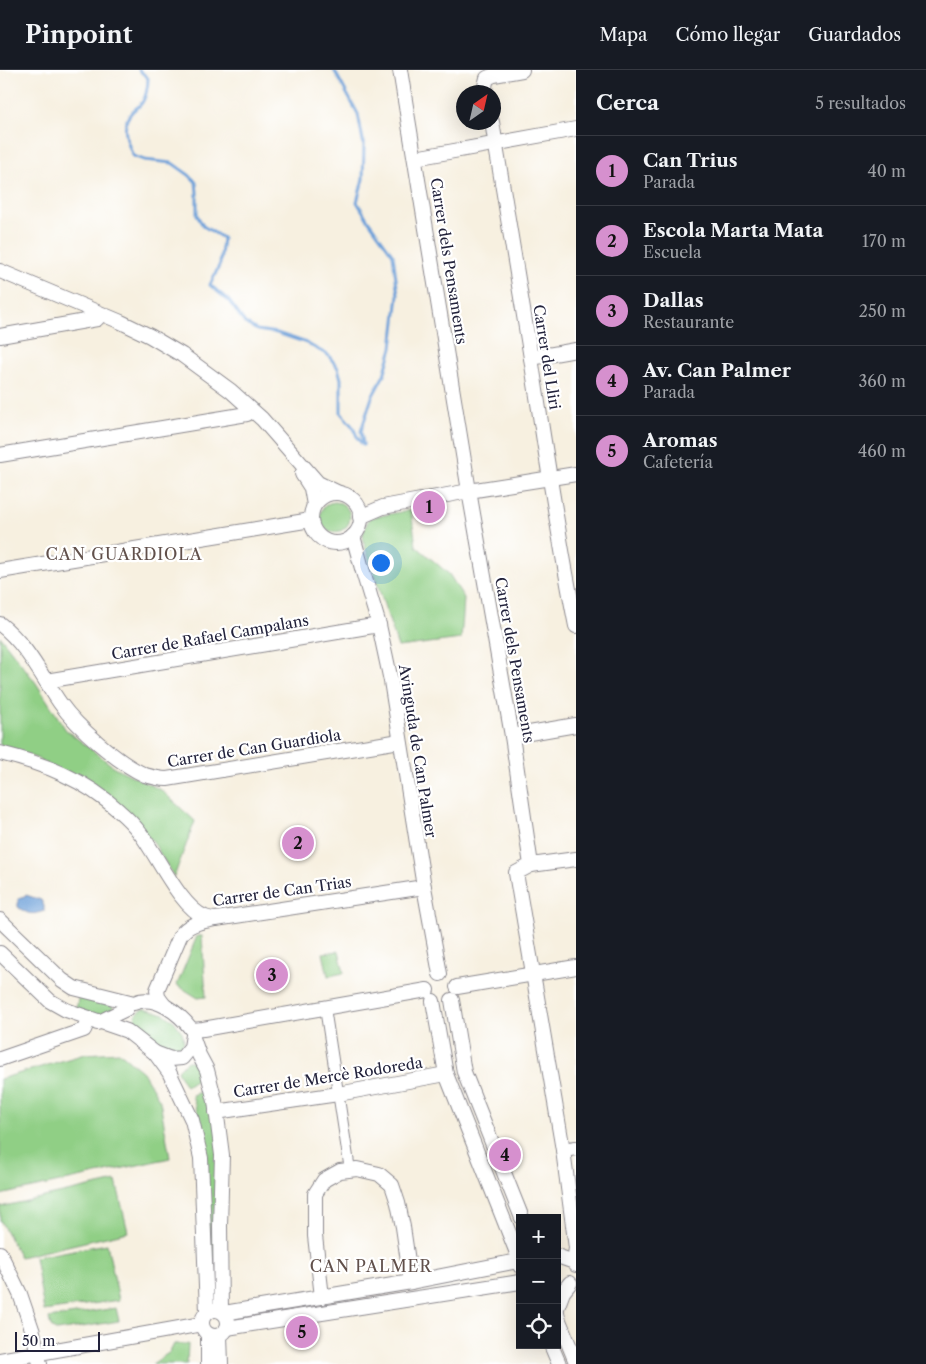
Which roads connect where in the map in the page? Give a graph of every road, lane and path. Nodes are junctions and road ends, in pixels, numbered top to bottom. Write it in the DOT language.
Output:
graph roads {
  1 [pos="400,70"];
  2 [pos="522,70"];
  3 [pos="485,85"];
  4 [pos="576,129"];
  5 [pos="493,130"];
  6 [pos="495,143"];
  7 [pos="415,158"];
  8 [pos="0,271"];
  9 [pos="0,278"];
  10 [pos="97,319"];
  11 [pos="0,336"];
  12 [pos="576,350"];
  13 [pos="531,358"];
  14 [pos="248,414"];
  15 [pos="0,455"];
  16 [pos="576,474"];
  17 [pos="549,478"];
  18 [pos="470,491"];
  19 [pos="339,493"];
  20 [pos="314,505"];
  21 [pos="360,517"];
  22 [pos="311,520"];
  23 [pos="353,536"];
  24 [pos="569,557"];
  25 [pos="0,571"];
  26 [pos="0,624"];
  27 [pos="379,625"];
  28 [pos="576,626"];
  29 [pos="46,681"];
  30 [pos="576,725"];
  31 [pos="512,736"];
  32 [pos="400,741"];
  33 [pos="0,753"];
  34 [pos="576,859"];
  35 [pos="531,865"];
  36 [pos="424,887"];
  37 [pos="184,899"];
  38 [pos="216,919"];
  39 [pos="0,920"];
  40 [pos="0,953"];
  41 [pos="576,967"];
  42 [pos="440,974"];
  43 [pos="533,974"];
  44 [pos="454,994"];
  45 [pos="430,995"];
  46 [pos="133,1004"];
  47 [pos="164,1005"];
  48 [pos="325,1008"];
  49 [pos="91,1023"];
  50 [pos="126,1031"];
  51 [pos="193,1034"];
  52 [pos="155,1053"];
  53 [pos="0,1059"];
  54 [pos="446,1074"];
  55 [pos="338,1094"];
  56 [pos="216,1112"];
  57 [pos="570,1149"];
  58 [pos="350,1170"];
  59 [pos="520,1214"];
  60 [pos="0,1253"];
  61 [pos="561,1256"];
  62 [pos="575,1256"];
  63 [pos="518,1259"];
  64 [pos="516,1262"];
  65 [pos="411,1282"];
  66 [pos="570,1282"];
  67 [pos="516,1283"];
  68 [pos="322,1296"];
  69 [pos="558,1304"];
  70 [pos="216,1323"];
  71 [pos="561,1325"];
  72 [pos="553,1349"];
  73 [pos="38,1359"];
  74 [pos="0,1360"];
  75 [pos="576,1362"];
  76 [pos="208,1364"];
  77 [pos="221,1364"];
  78 [pos="559,1364"];
  1 -- 7 [label="street, Carrer dels Pensaments"];
  2 -- 3 [label="street"];
  4 -- 6 [label="street"];
  5 -- 6 [label="street, Carrer del Lliri"];
  6 -- 7 [label="street"];
  6 -- 13 [label="street, Carrer del Lliri"];
  7 -- 18 [label="street, Carrer dels Pensaments"];
  8 -- 19 [label="street"];
  9 -- 10 [label="street"];
  10 -- 11 [label="street"];
  10 -- 14 [label="street"];
  12 -- 13 [label="street"];
  13 -- 17 [label="street, Carrer del Lliri"];
  14 -- 15 [label="street"];
  14 -- 20 [label="street"];
  16 -- 17 [label="street"];
  17 -- 18 [label="street"];
  17 -- 24 [label="street, Carrer del Lliri"];
  18 -- 21 [label="street"];
  18 -- 31 [label="street, Carrer dels Pensaments"];
  19 -- 20 [label="street"];
  19 -- 21 [label="street"];
  20 -- 22 [label="street"];
  21 -- 23 [label="street"];
  22 -- 23 [label="street"];
  22 -- 25 [label="street"];
  23 -- 27 [label="street, Avinguda de Can Palmer"];
  24 -- 28 [label="street, Carrer del Lliri"];
  26 -- 29 [label="street, Carrer de Can Guardiola"];
  27 -- 29 [label="street, Carrer de Rafael Campalans"];
  27 -- 32 [label="street, Avinguda de Can Palmer"];
  29 -- 32 [label="street, Carrer de Can Guardiola"];
  30 -- 31 [label="street"];
  31 -- 35 [label="street, Carrer dels Pensaments"];
  32 -- 36 [label="street, Avinguda de Can Palmer"];
  33 -- 37 [label="street, Carrer de Can Trias"];
  34 -- 35 [label="street"];
  35 -- 43 [label="street"];
  36 -- 38 [label="street, Carrer de Can Trias"];
  36 -- 42 [label="street, Avinguda de Can Palmer"];
  37 -- 38 [label="street, Carrer de Can Trias"];
  37 -- 46 [label="street"];
  38 -- 47 [label="street"];
  39 -- 46 [label="street"];
  40 -- 49 [label="street"];
  41 -- 43 [label="street"];
  42 -- 44 [label="street"];
  42 -- 45 [label="street"];
  43 -- 44 [label="street"];
  43 -- 57 [label="street"];
  44 -- 45 [label="street"];
  44 -- 59 [label="street"];
  45 -- 48 [label="street"];
  45 -- 54 [label="street"];
  46 -- 47 [label="street"];
  46 -- 49 [label="street"];
  46 -- 50 [label="street"];
  47 -- 51 [label="street"];
  48 -- 51 [label="street"];
  48 -- 55 [label="street"];
  49 -- 50 [label="street"];
  49 -- 53 [label="street"];
  50 -- 52 [label="street"];
  51 -- 52 [label="street"];
  51 -- 56 [label="street"];
  52 -- 70 [label="street"];
  54 -- 55 [label="street, Carrer de Mercè Rodoreda"];
  54 -- 63 [label="street"];
  55 -- 56 [label="street, Carrer de Mercè Rodoreda"];
  55 -- 58 [label="street"];
  56 -- 70 [label="street"];
  57 -- 62 [label="street"];
  58 -- 65 [label="street"];
  58 -- 68 [label="street"];
  60 -- 73 [label="street"];
  61 -- 62 [label="street"];
  64 -- 65 [label="street"];
  65 -- 68 [label="street"];
  66 -- 69 [label="street"];
  67 -- 70 [label="street"];
  68 -- 70 [label="street"];
  70 -- 73 [label="street"];
  70 -- 76 [label="street"];
  70 -- 77 [label="street"];
  71 -- 75 [label="street"];
  72 -- 78 [label="street"];
  73 -- 74 [label="street"];
}
